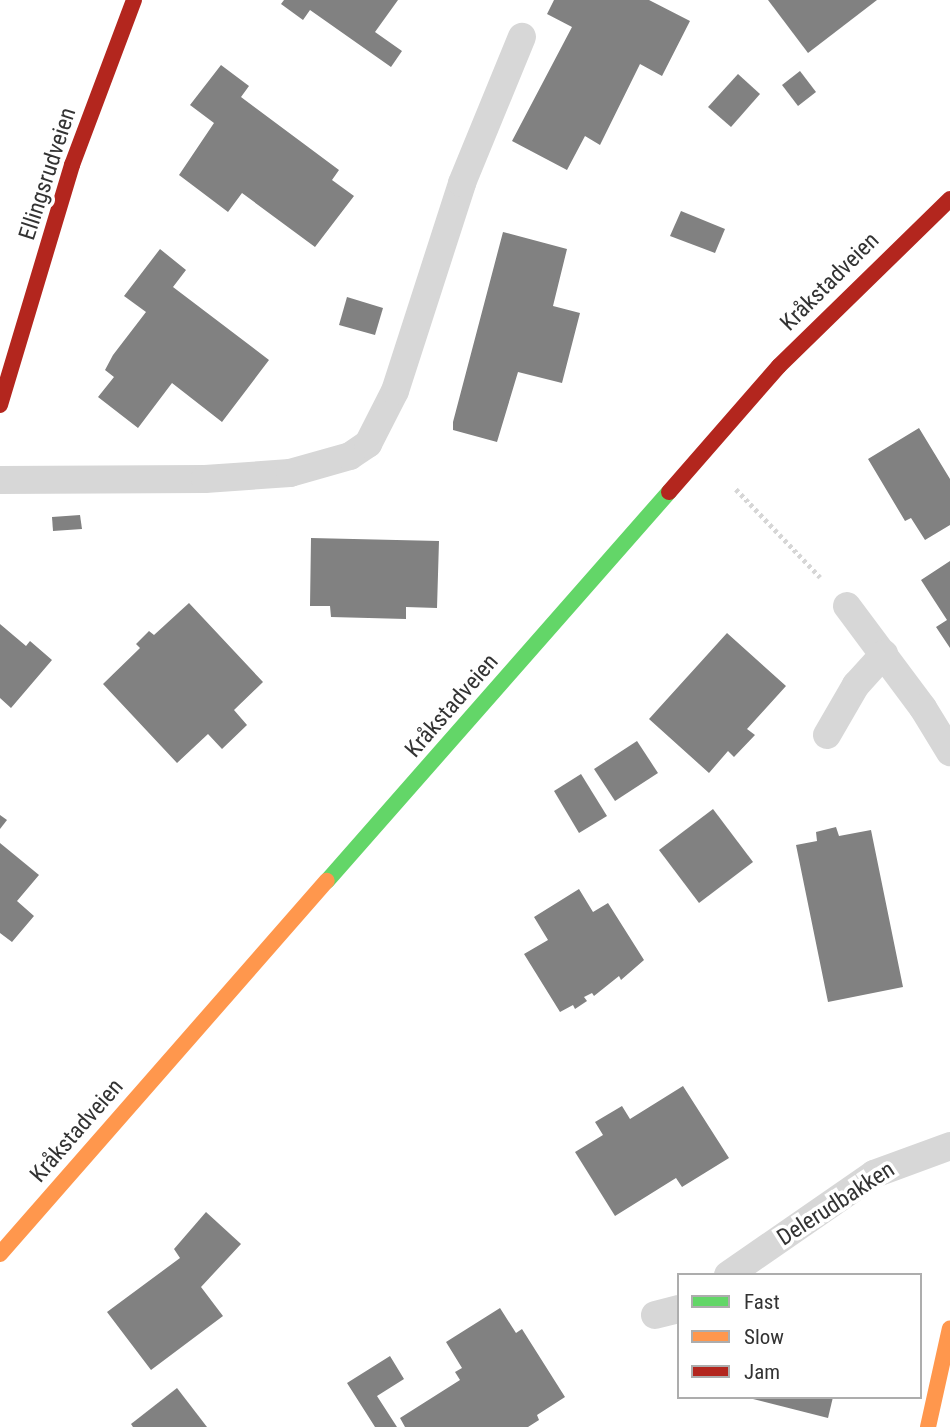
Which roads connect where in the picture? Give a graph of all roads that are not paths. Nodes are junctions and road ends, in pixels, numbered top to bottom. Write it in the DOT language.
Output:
graph roads {
  1 [pos="134,0"];
  2 [pos="522,37"];
  3 [pos="950,199"];
  4 [pos="0,405"];
  5 [pos="0,480"];
  6 [pos="847,607"];
  7 [pos="884,654"];
  8 [pos="827,735"];
  9 [pos="950,752"];
  10 [pos="950,1146"];
  11 [pos="0,1254"];
  12 [pos="731,1273"];
  13 [pos="950,1328"];
  14 [pos="928,1427"];
  1 -- 4 [label="main road, Ellingsrudveien"];
  2 -- 5 [label="lane"];
  3 -- 11 [label="main road, Kråkstadveien"];
  6 -- 7 [label="lane"];
  7 -- 8 [label="lane"];
  7 -- 9 [label="lane"];
  10 -- 12 [label="lane, Delerudbakken"];
  13 -- 14 [label="main road"];
}
